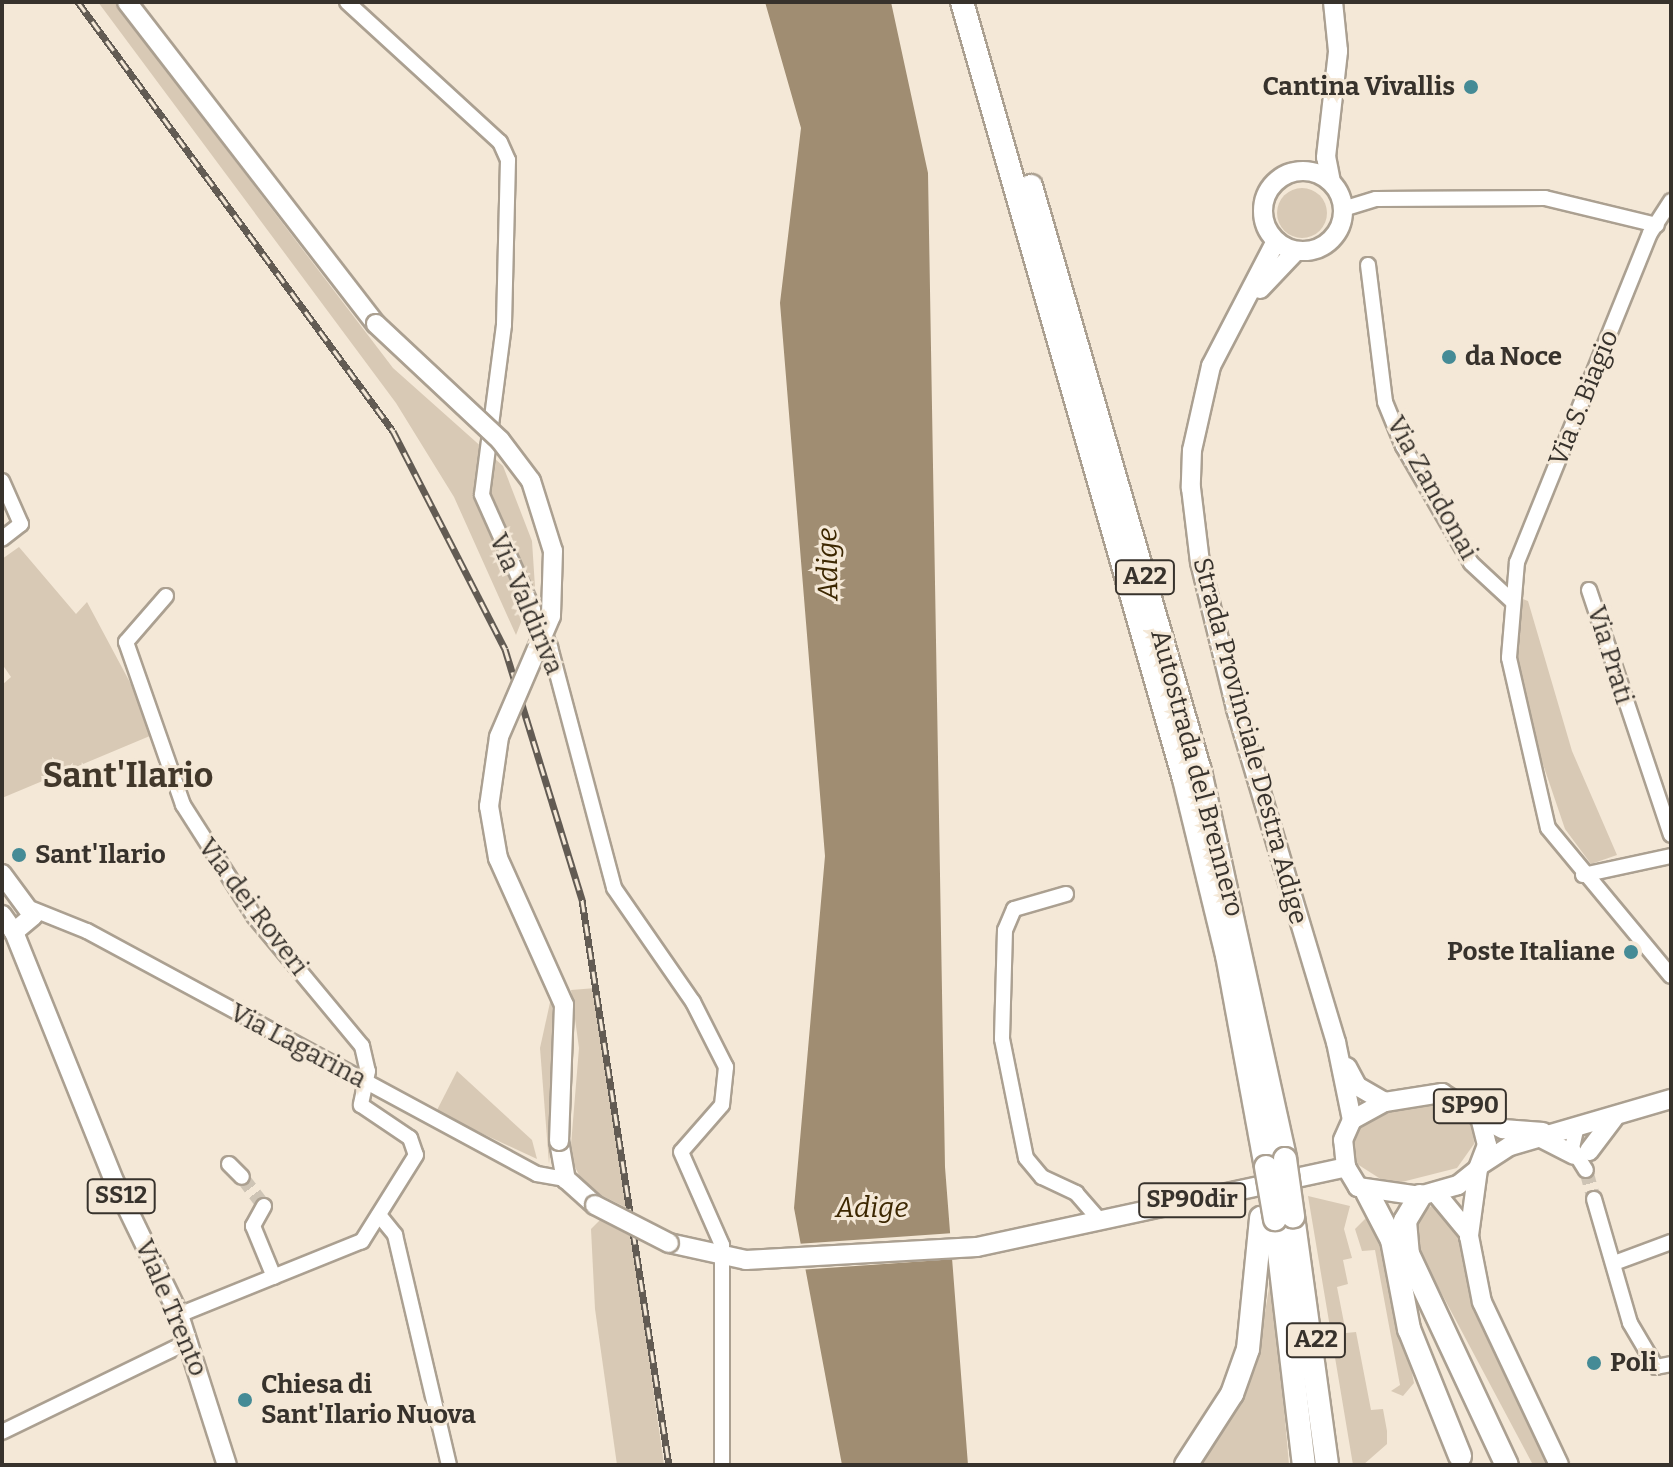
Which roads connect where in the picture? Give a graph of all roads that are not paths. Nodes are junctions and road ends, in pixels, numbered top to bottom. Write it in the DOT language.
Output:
graph roads {
  1 [pos="127,2"];
  2 [pos="347,2"];
  3 [pos="962,2"];
  4 [pos="977,2"];
  5 [pos="1333,2"];
  6 [pos="1335,82"];
  7 [pos="1310,172"];
  8 [pos="1331,182"];
  9 [pos="1671,201"];
  10 [pos="1343,209"];
  11 [pos="1657,225"];
  12 [pos="1276,241"];
  13 [pos="1296,251"];
  14 [pos="1368,265"];
  15 [pos="1247,303"];
  16 [pos="2,481"];
  17 [pos="2,539"];
  18 [pos="1589,590"];
  19 [pos="166,596"];
  20 [pos="1512,601"];
  21 [pos="1671,835"];
  22 [pos="1671,856"];
  23 [pos="2,874"];
  24 [pos="1583,875"];
  25 [pos="1066,894"];
  26 [pos="32,909"];
  27 [pos="2,915"];
  28 [pos="14,932"];
  29 [pos="1671,976"];
  30 [pos="1336,1042"];
  31 [pos="364,1081"];
  32 [pos="1671,1099"];
  33 [pos="1385,1102"];
  34 [pos="1619,1113"];
  35 [pos="1480,1117"];
  36 [pos="1352,1120"];
  37 [pos="1577,1126"];
  38 [pos="1544,1135"];
  39 [pos="1583,1160"];
  40 [pos="229,1164"];
  41 [pos="1269,1165"];
  42 [pos="1346,1167"];
  43 [pos="1480,1167"];
  44 [pos="242,1177"];
  45 [pos="566,1179"];
  46 [pos="1367,1192"];
  47 [pos="1427,1194"];
  48 [pos="1594,1199"];
  49 [pos="264,1206"];
  50 [pos="379,1215"];
  51 [pos="1276,1218"];
  52 [pos="1100,1221"];
  53 [pos="1469,1236"];
  54 [pos="1671,1242"];
  55 [pos="718,1259"];
  56 [pos="1617,1262"];
  57 [pos="274,1277"];
  58 [pos="179,1315"];
  59 [pos="189,1341"];
  60 [pos="1671,1364"];
  61 [pos="2,1432"];
  62 [pos="1460,1456"];
  63 [pos="227,1465"];
  64 [pos="449,1465"];
  65 [pos="722,1465"];
  66 [pos="1186,1465"];
  67 [pos="1304,1465"];
  68 [pos="1330,1465"];
  69 [pos="1507,1465"];
  70 [pos="1559,1465"];
  1 -- 45 [label="main road, bridge"];
  2 -- 55 [label="street, Via Valdiriva"];
  3 -- 41 [label="highway, Autostrada del Brennero / A22"];
  4 -- 41 [label="highway, Autostrada del Brennero / A22"];
  5 -- 6 [label="main road"];
  6 -- 7 [label="main road"];
  6 -- 8 [label="main road"];
  7 -- 8 [label="main road"];
  7 -- 12 [label="main road"];
  8 -- 10 [label="main road"];
  9 -- 11 [label="street, Via S. Biagio"];
  10 -- 11 [label="street"];
  10 -- 13 [label="main road"];
  11 -- 20 [label="street, Via S. Biagio"];
  12 -- 13 [label="main road"];
  12 -- 15 [label="main road, Strada Provinciale Destra Adige"];
  13 -- 15 [label="main road, Strada Provinciale Destra Adige"];
  14 -- 20 [label="street, Via Zandonai"];
  15 -- 30 [label="main road, Strada Provinciale Destra Adige"];
  16 -- 17 [label="street"];
  18 -- 21 [label="street, Via Prati"];
  19 -- 31 [label="street, Via dei Roveri"];
  20 -- 24 [label="street, Via S. Biagio"];
  22 -- 24 [label="street"];
  23 -- 26 [label="main road"];
  24 -- 29 [label="street, Via S. Biagio"];
  25 -- 52 [label="street"];
  26 -- 28 [label="main road"];
  26 -- 31 [label="street, Via Lagarina"];
  27 -- 28 [label="main road, Viale Trento / SS12"];
  28 -- 58 [label="main road, Viale Trento / SS12"];
  30 -- 33 [label="main road, Strada Provinciale Destra Adige"];
  30 -- 36 [label="main road, Strada Provinciale Destra Adige"];
  31 -- 45 [label="street, Via Lagarina"];
  31 -- 50 [label="street"];
  32 -- 34 [label="main road"];
  33 -- 35 [label="main road, SP90"];
  33 -- 36 [label="main road, SP90"];
  34 -- 37 [label="main road"];
  34 -- 39 [label="main road"];
  35 -- 38 [label="main road"];
  35 -- 43 [label="main road, SP90"];
  36 -- 42 [label="main road"];
  37 -- 38 [label="main road"];
  37 -- 39 [label="street"];
  38 -- 39 [label="main road"];
  38 -- 43 [label="main road"];
  40 -- 44 [label="street"];
  41 -- 51 [label="highway, Autostrada del Brennero / A22, bridge"];
  41 -- 51 [label="highway"];
  42 -- 46 [label="main road"];
  42 -- 52 [label="main road, SP90dir"];
  43 -- 47 [label="main road"];
  43 -- 53 [label="main road, SP90"];
  45 -- 55 [label="main road, SP90dir, bridge"];
  46 -- 47 [label="main road"];
  46 -- 62 [label="highway"];
  47 -- 53 [label="main road, SP90"];
  47 -- 69 [label="highway"];
  48 -- 56 [label="street"];
  49 -- 57 [label="street"];
  50 -- 57 [label="street"];
  50 -- 64 [label="street"];
  51 -- 66 [label="highway"];
  51 -- 67 [label="highway, Autostrada del Brennero / A22"];
  51 -- 68 [label="highway, Autostrada del Brennero / A22"];
  52 -- 55 [label="main road, SP90dir"];
  53 -- 70 [label="main road, SP90"];
  54 -- 56 [label="street"];
  55 -- 65 [label="street"];
  56 -- 60 [label="street"];
  57 -- 58 [label="street"];
  58 -- 59 [label="main road, Viale Trento / SS12"];
  59 -- 61 [label="street"];
  59 -- 63 [label="main road, Viale Trento / SS12"];
}
